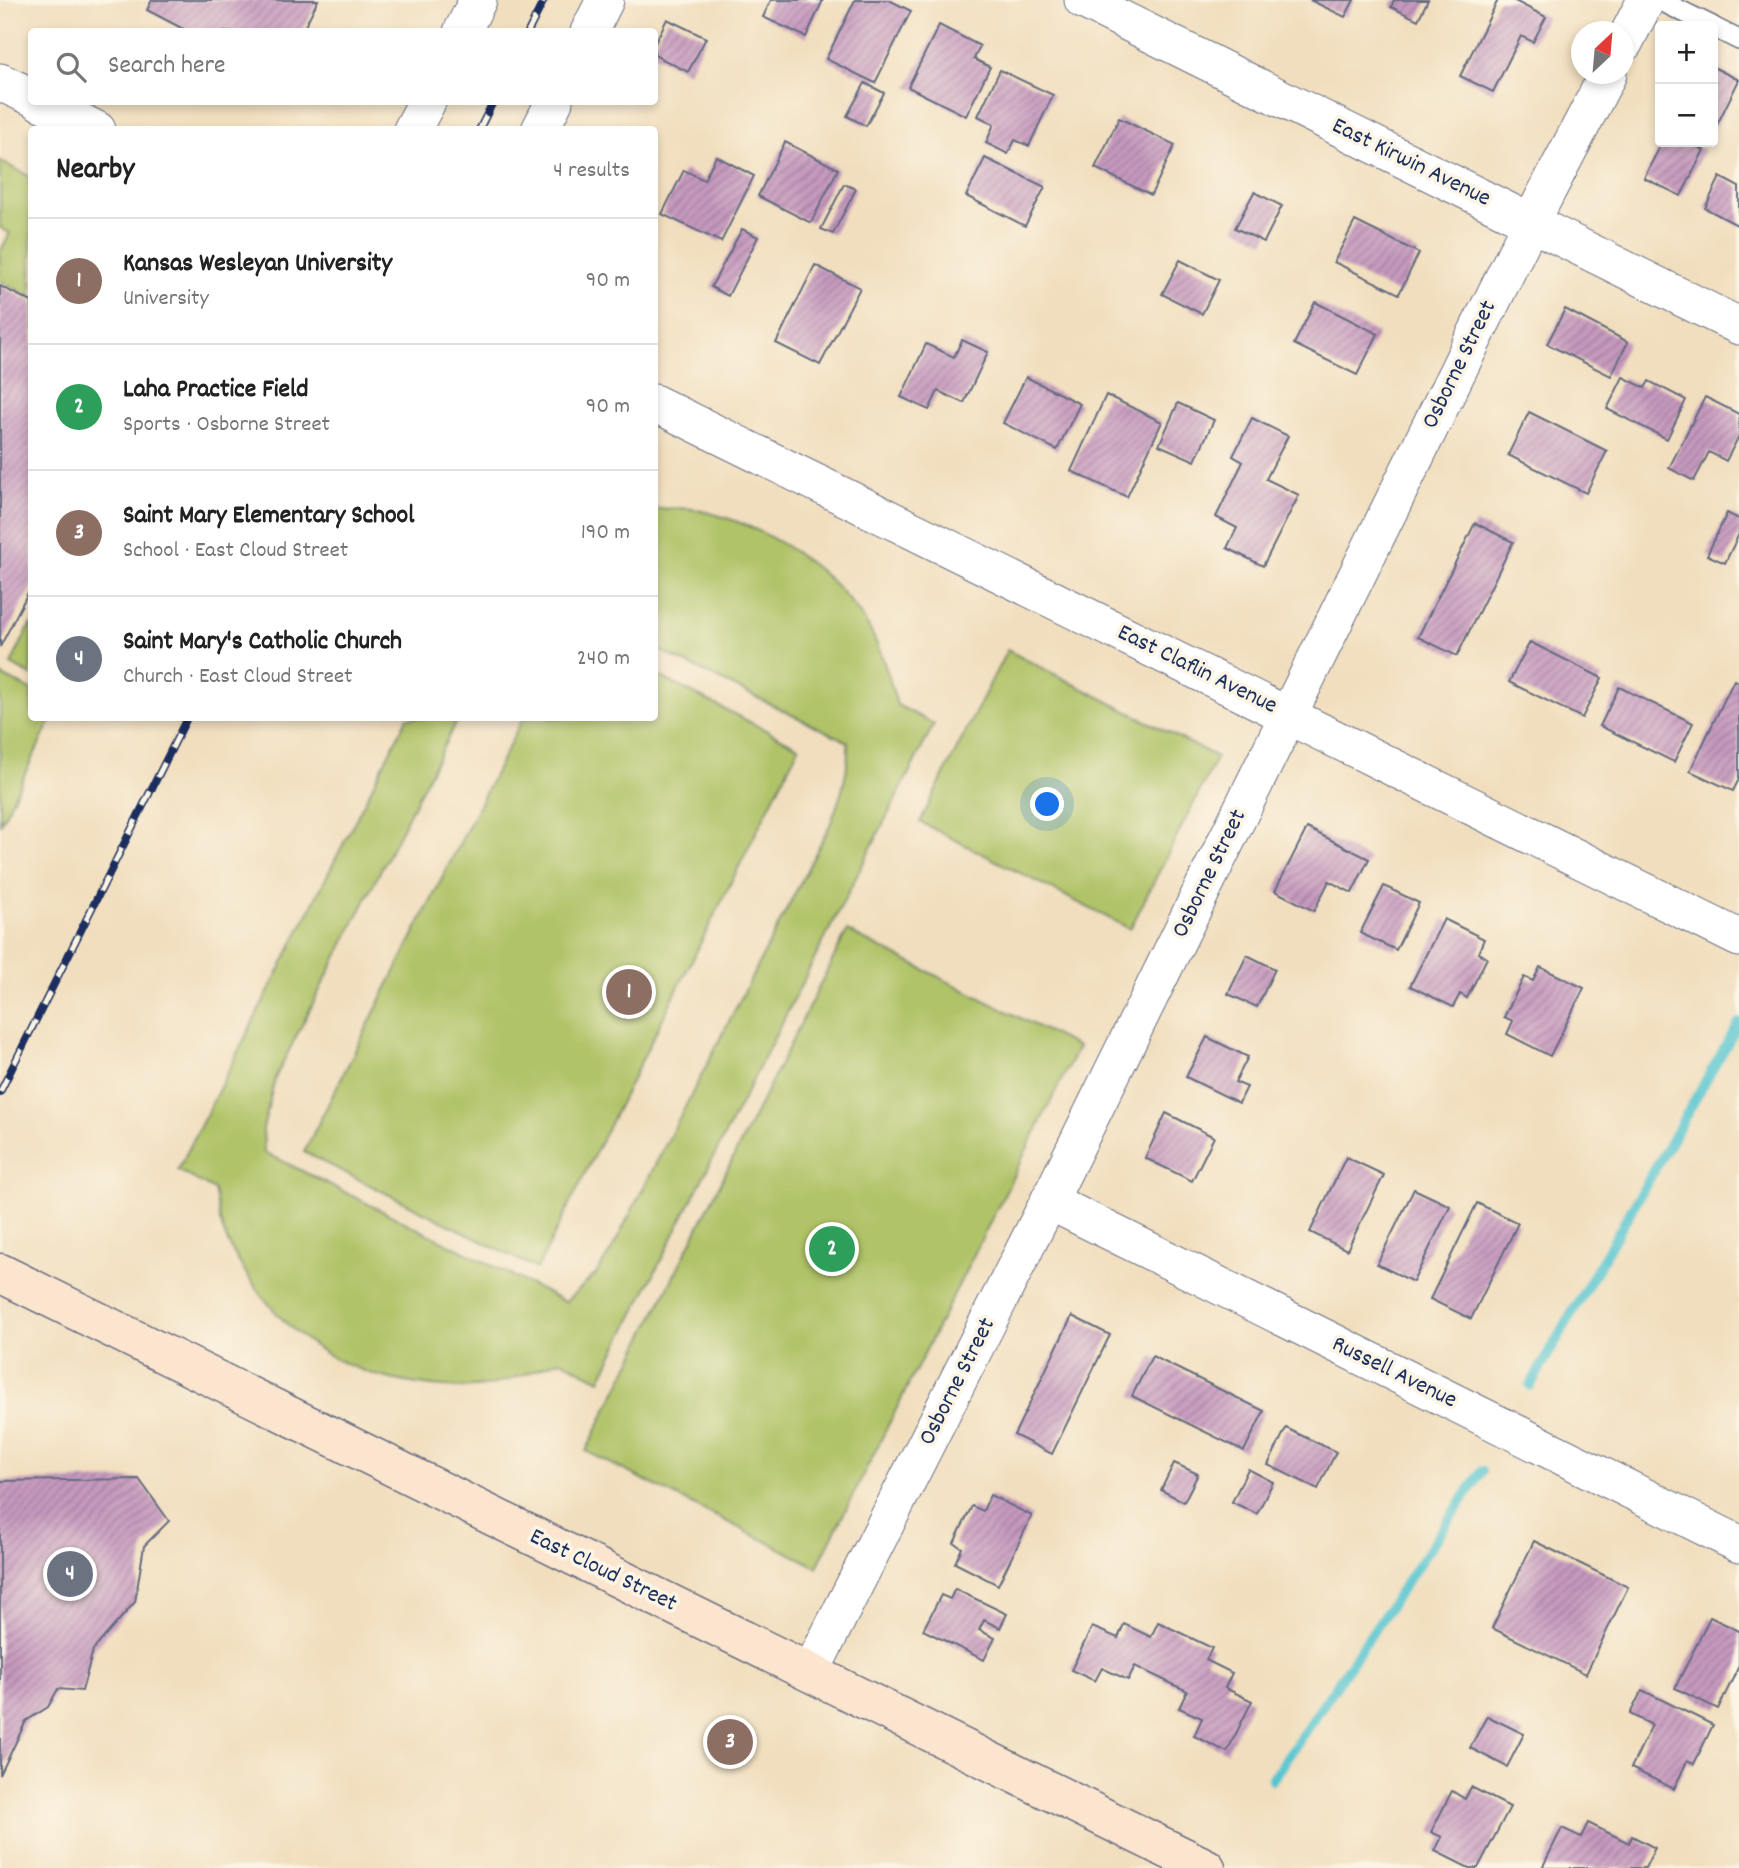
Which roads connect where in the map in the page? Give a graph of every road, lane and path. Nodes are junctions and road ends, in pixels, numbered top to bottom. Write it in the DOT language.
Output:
graph roads {
  1 [pos="478,0"];
  2 [pos="605,0"];
  3 [pos="1083,0"];
  4 [pos="1646,0"];
  5 [pos="1659,0"];
  6 [pos="1700,21"];
  7 [pos="1634,22"];
  8 [pos="464,28"];
  9 [pos="591,28"];
  10 [pos="1718,30"];
  11 [pos="1739,40"];
  12 [pos="0,82"];
  13 [pos="1603,84"];
  14 [pos="28,95"];
  15 [pos="46,105"];
  16 [pos="424,105"];
  17 [pos="552,105"];
  18 [pos="89,126"];
  19 [pos="414,126"];
  20 [pos="542,126"];
  21 [pos="1531,222"];
  22 [pos="1739,326"];
  23 [pos="658,405"];
  24 [pos="1289,715"];
  25 [pos="1739,938"];
  26 [pos="1049,1202"];
  27 [pos="0,1273"];
  28 [pos="1739,1544"];
  29 [pos="810,1673"];
  30 [pos="1206,1868"];
  1 -- 8 [label="street"];
  2 -- 9 [label="street"];
  3 -- 21 [label="street, East Kirwin Avenue"];
  4 -- 7 [label="street"];
  5 -- 6 [label="lane"];
  10 -- 11 [label="lane"];
  12 -- 14 [label="street"];
  13 -- 21 [label="street, Osborne Street"];
  15 -- 18 [label="street"];
  16 -- 19 [label="street"];
  17 -- 20 [label="street"];
  21 -- 22 [label="street, East Kirwin Avenue"];
  21 -- 24 [label="street, Osborne Street"];
  23 -- 24 [label="street, East Claflin Avenue"];
  24 -- 25 [label="street, East Claflin Avenue"];
  24 -- 26 [label="street, Osborne Street"];
  26 -- 28 [label="street, Russell Avenue"];
  26 -- 29 [label="street, Osborne Street"];
  27 -- 29 [label="main road, East Cloud Street"];
  29 -- 30 [label="main road, East Cloud Street"];
}
